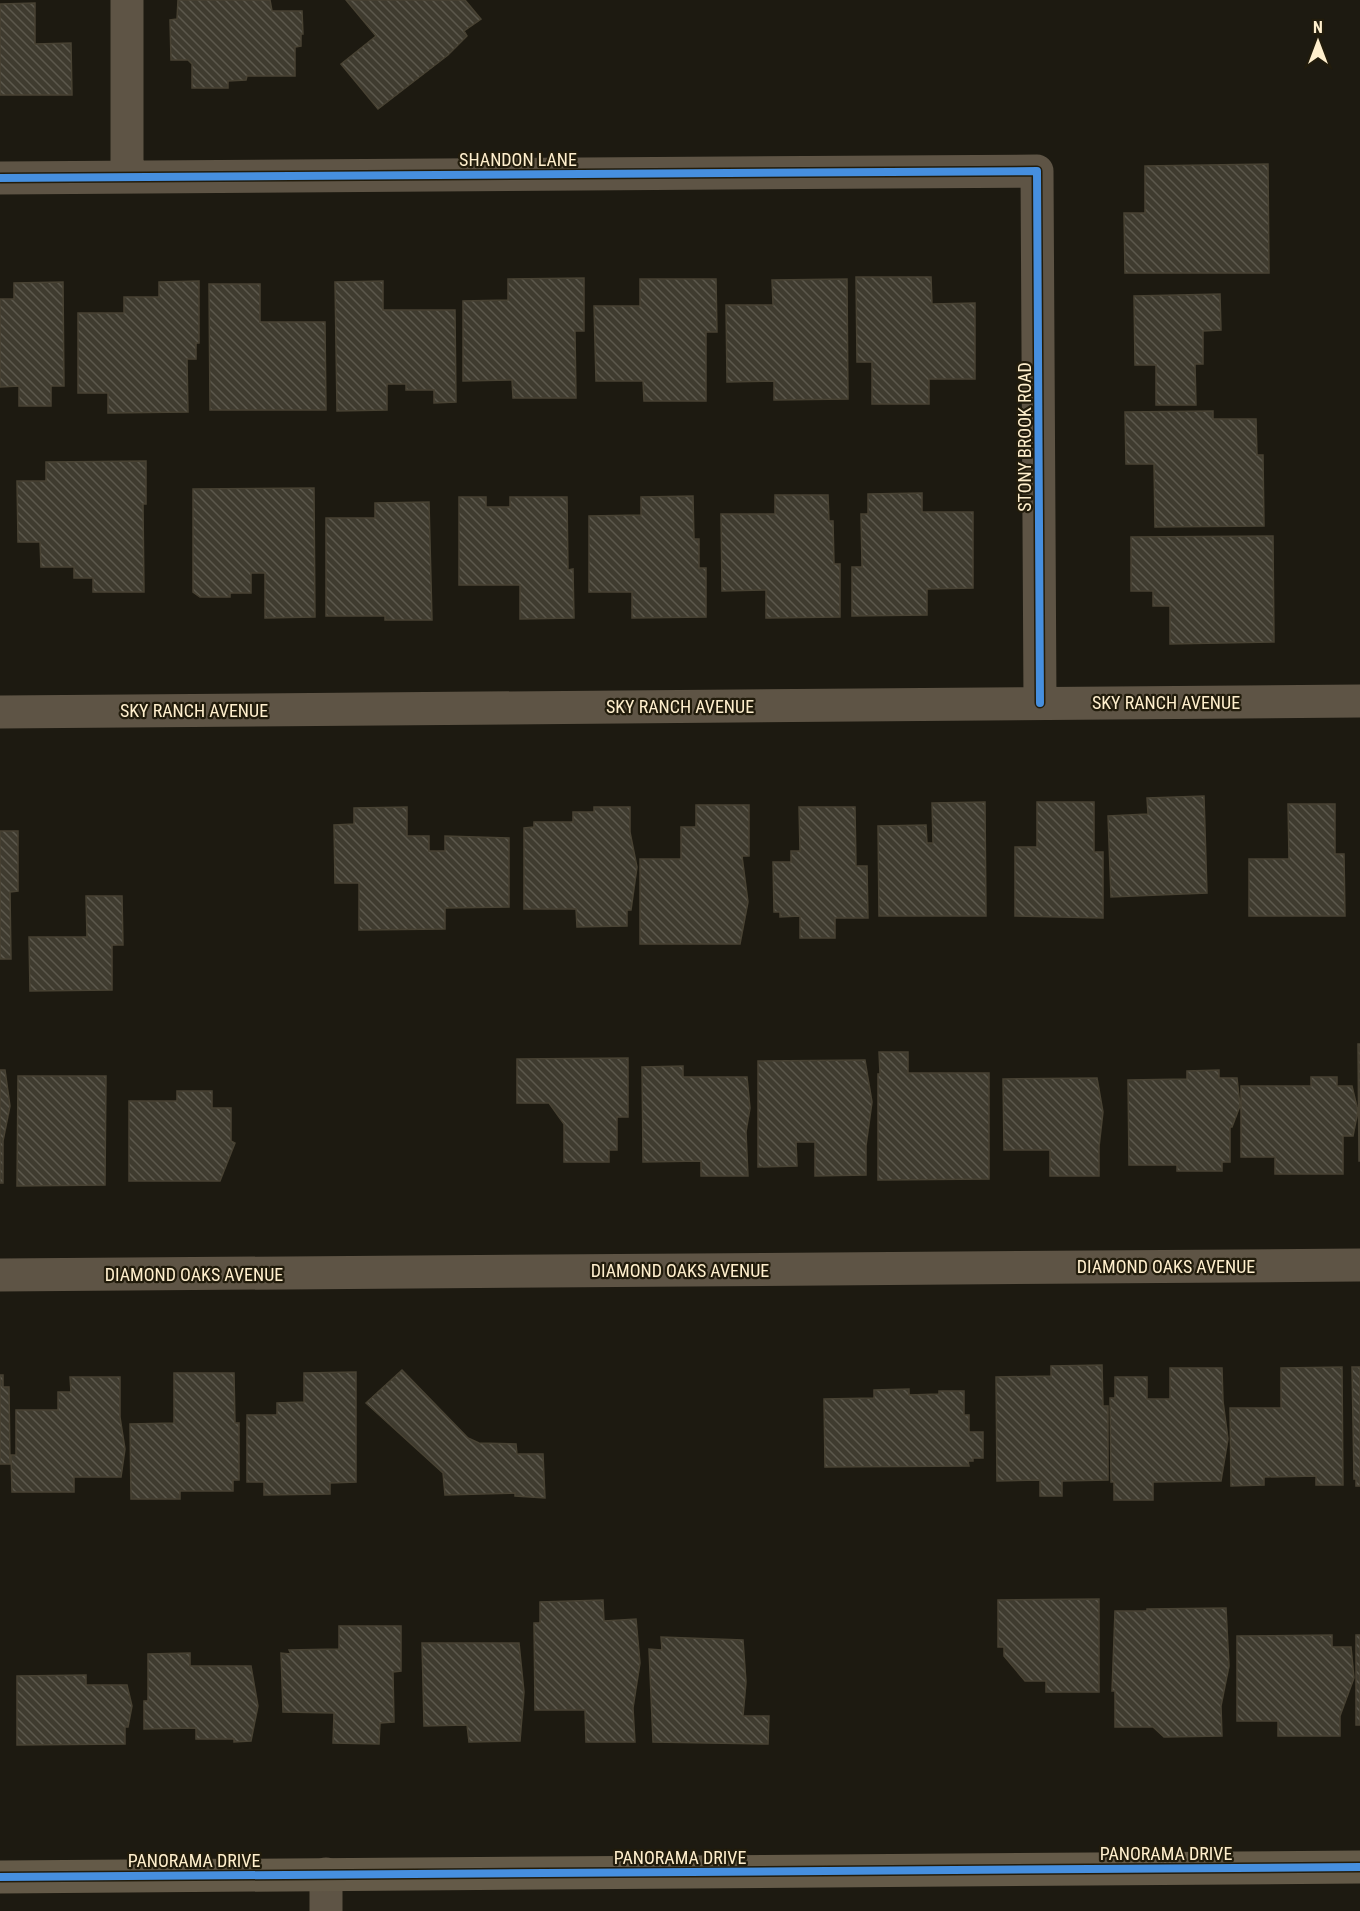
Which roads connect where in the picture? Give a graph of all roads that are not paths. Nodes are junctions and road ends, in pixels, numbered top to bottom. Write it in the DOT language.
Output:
graph roads {
  1 [pos="127,0"];
  2 [pos="1037,171"];
  3 [pos="127,177"];
  4 [pos="0,178"];
  5 [pos="1360,701"];
  6 [pos="1040,703"];
  7 [pos="0,712"];
  8 [pos="1360,1265"];
  9 [pos="0,1275"];
  10 [pos="1360,1867"];
  11 [pos="326,1874"];
  12 [pos="0,1877"];
  13 [pos="326,1911"];
  1 -- 3 [label="street"];
  2 -- 3 [label="street, SHANDON LANE"];
  2 -- 6 [label="street, STONY BROOK ROAD"];
  3 -- 4 [label="street, SHANDON LANE"];
  5 -- 6 [label="street, SKY RANCH AVENUE"];
  6 -- 7 [label="street, SKY RANCH AVENUE"];
  8 -- 9 [label="street, DIAMOND OAKS AVENUE"];
  10 -- 11 [label="street, PANORAMA DRIVE"];
  11 -- 12 [label="street, PANORAMA DRIVE"];
  11 -- 13 [label="street"];
}
